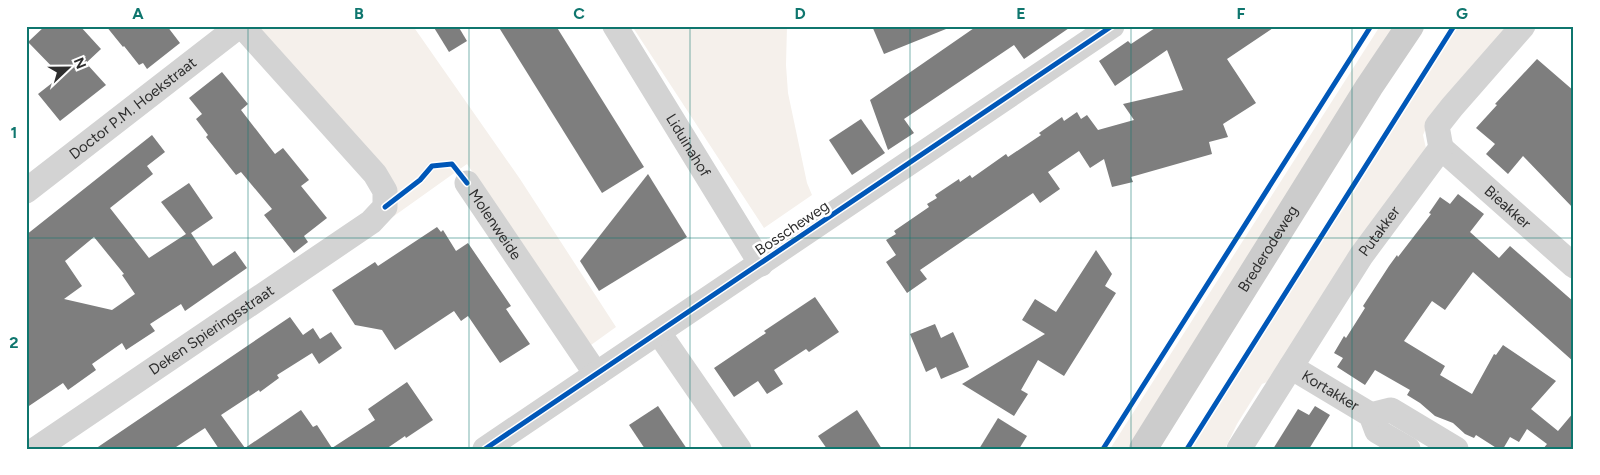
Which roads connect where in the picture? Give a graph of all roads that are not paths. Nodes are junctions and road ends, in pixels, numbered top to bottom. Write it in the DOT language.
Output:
graph roads {
  1 [pos="241,26"];
  2 [pos="615,26"];
  3 [pos="1112,26"];
  4 [pos="1410,26"];
  5 [pos="1523,26"];
  6 [pos="1400,38"];
  7 [pos="1441,148"];
  8 [pos="467,183"];
  9 [pos="26,191"];
  10 [pos="761,264"];
  11 [pos="1574,266"];
  12 [pos="659,333"];
  13 [pos="1291,367"];
  14 [pos="596,374"];
  15 [pos="1371,415"];
  16 [pos="36,449"];
  17 [pos="485,449"];
  18 [pos="739,449"];
  19 [pos="1143,449"];
  20 [pos="1239,449"];
  21 [pos="1408,449"];
  22 [pos="1456,449"];
  1 -- 9 [label="street, Doctor P.M. Hoekstraat"];
  1 -- 16 [label="street, Deken Spieringsstraat"];
  2 -- 10 [label="street, Liduinahof"];
  3 -- 10 [label="street, Bosscheweg"];
  4 -- 6 [label="main road, Brederodeweg"];
  5 -- 7 [label="street"];
  6 -- 19 [label="main road, Brederodeweg"];
  7 -- 11 [label="street, Bieakker"];
  7 -- 13 [label="street, Putakker"];
  8 -- 14 [label="street, Molenweide"];
  10 -- 12 [label="street, Bosscheweg"];
  12 -- 14 [label="street, Bosscheweg"];
  12 -- 18 [label="street"];
  13 -- 15 [label="street, Kortakker"];
  13 -- 20 [label="street, Putakker"];
  14 -- 17 [label="street, Bosscheweg"];
  15 -- 21 [label="street, Kortakker"];
  15 -- 22 [label="street, Kortakker"];
}
